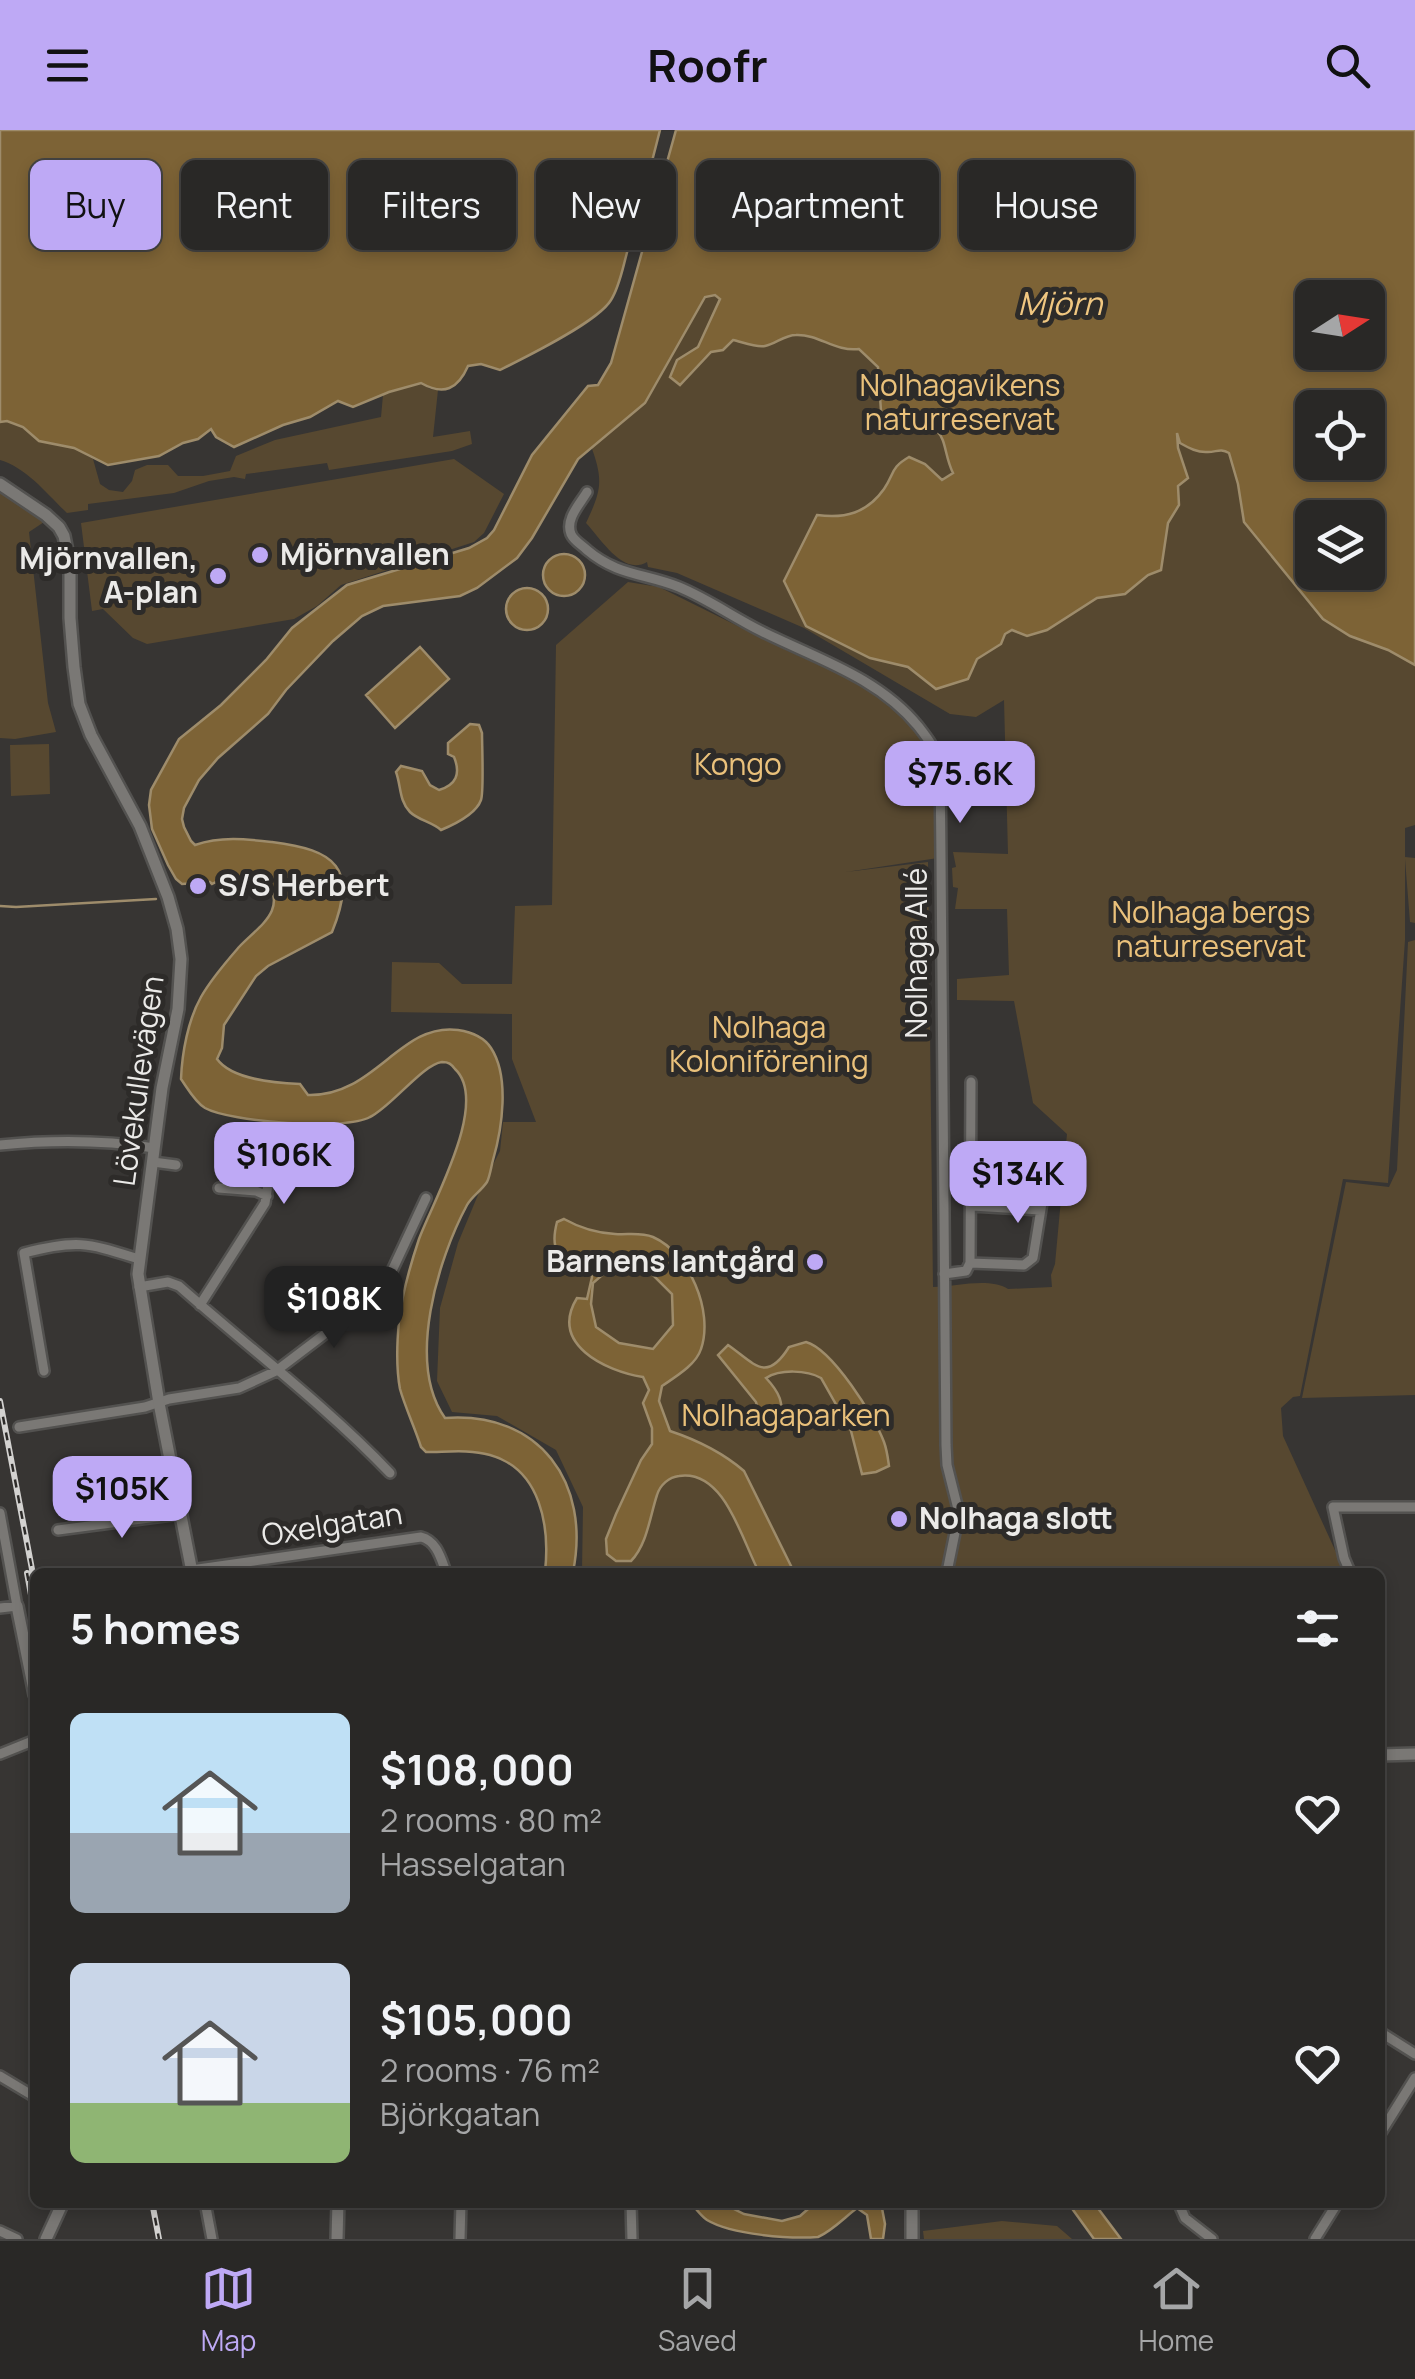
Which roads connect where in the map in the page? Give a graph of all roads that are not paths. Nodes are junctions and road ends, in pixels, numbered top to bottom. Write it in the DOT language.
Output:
graph roads {
  1 [pos="0,484"];
  2 [pos="587,492"];
  3 [pos="971,1082"];
  4 [pos="0,1146"];
  5 [pos="154,1148"];
  6 [pos="272,1154"];
  7 [pos="152,1162"];
  8 [pos="176,1165"];
  9 [pos="1048,1166"];
  10 [pos="219,1188"];
  11 [pos="267,1196"];
  12 [pos="426,1198"];
  13 [pos="972,1206"];
  14 [pos="1040,1210"];
  15 [pos="139,1260"];
  16 [pos="970,1263"];
  17 [pos="944,1274"];
  18 [pos="139,1287"];
  19 [pos="200,1305"];
  20 [pos="276,1370"];
  21 [pos="44,1371"];
  22 [pos="159,1403"];
  23 [pos="19,1427"];
  24 [pos="390,1473"];
  25 [pos="1415,1507"];
  26 [pos="0,1513"];
  27 [pos="180,1514"];
  28 [pos="58,1530"];
  29 [pos="190,1568"];
  30 [pos="211,1568"];
  31 [pos="444,1568"];
  32 [pos="948,1568"];
  33 [pos="1348,1568"];
  34 [pos="16,1606"];
  35 [pos="0,1608"];
  36 [pos="30,1672"];
  37 [pos="30,1742"];
  38 [pos="0,1754"];
  39 [pos="1385,1754"];
  40 [pos="1415,1754"];
  41 [pos="1385,2035"];
  42 [pos="1415,2054"];
  43 [pos="0,2076"];
  44 [pos="1415,2078"];
  45 [pos="30,2094"];
  46 [pos="1385,2126"];
  47 [pos="60,2208"];
  48 [pos="206,2208"];
  49 [pos="338,2208"];
  50 [pos="461,2208"];
  51 [pos="632,2208"];
  52 [pos="912,2208"];
  53 [pos="1181,2208"];
  54 [pos="1334,2208"];
  55 [pos="0,2231"];
  56 [pos="17,2239"];
  57 [pos="46,2239"];
  58 [pos="212,2239"];
  59 [pos="337,2239"];
  60 [pos="460,2239"];
  61 [pos="632,2239"];
  62 [pos="912,2239"];
  63 [pos="1212,2239"];
  64 [pos="1315,2239"];
  1 -- 5 [label="street, Lövekullevägen"];
  2 -- 17 [label="street, Nolhaga Allé"];
  3 -- 13 [label="street"];
  4 -- 5 [label="street"];
  5 -- 7 [label="street, Lövekullevägen"];
  6 -- 11 [label="street"];
  7 -- 8 [label="street"];
  7 -- 15 [label="street, Lövekullevägen"];
  9 -- 14 [label="street"];
  10 -- 11 [label="street"];
  11 -- 19 [label="street"];
  12 -- 20 [label="street"];
  13 -- 14 [label="street"];
  13 -- 16 [label="street"];
  14 -- 16 [label="street"];
  15 -- 18 [label="street, Lövekullevägen"];
  15 -- 21 [label="street"];
  16 -- 17 [label="street"];
  17 -- 32 [label="street, Nolhaga Allé"];
  18 -- 19 [label="street"];
  18 -- 22 [label="street, Lövekullevägen"];
  19 -- 20 [label="street"];
  20 -- 22 [label="street"];
  20 -- 24 [label="street"];
  22 -- 23 [label="street"];
  22 -- 27 [label="street, Lövekullevägen"];
  25 -- 33 [label="street"];
  26 -- 34 [label="street"];
  27 -- 28 [label="street"];
  27 -- 29 [label="street, Lövekullevägen"];
  30 -- 31 [label="street, Oxelgatan"];
  34 -- 35 [label="street"];
  34 -- 36 [label="street"];
  37 -- 38 [label="street"];
  39 -- 40 [label="street"];
  41 -- 42 [label="street"];
  43 -- 45 [label="street"];
  44 -- 46 [label="street"];
  47 -- 57 [label="street"];
  48 -- 58 [label="street"];
  49 -- 59 [label="street"];
  50 -- 60 [label="street"];
  51 -- 61 [label="street"];
  52 -- 62 [label="street"];
  53 -- 63 [label="street"];
  54 -- 64 [label="street"];
  55 -- 56 [label="street"];
}
